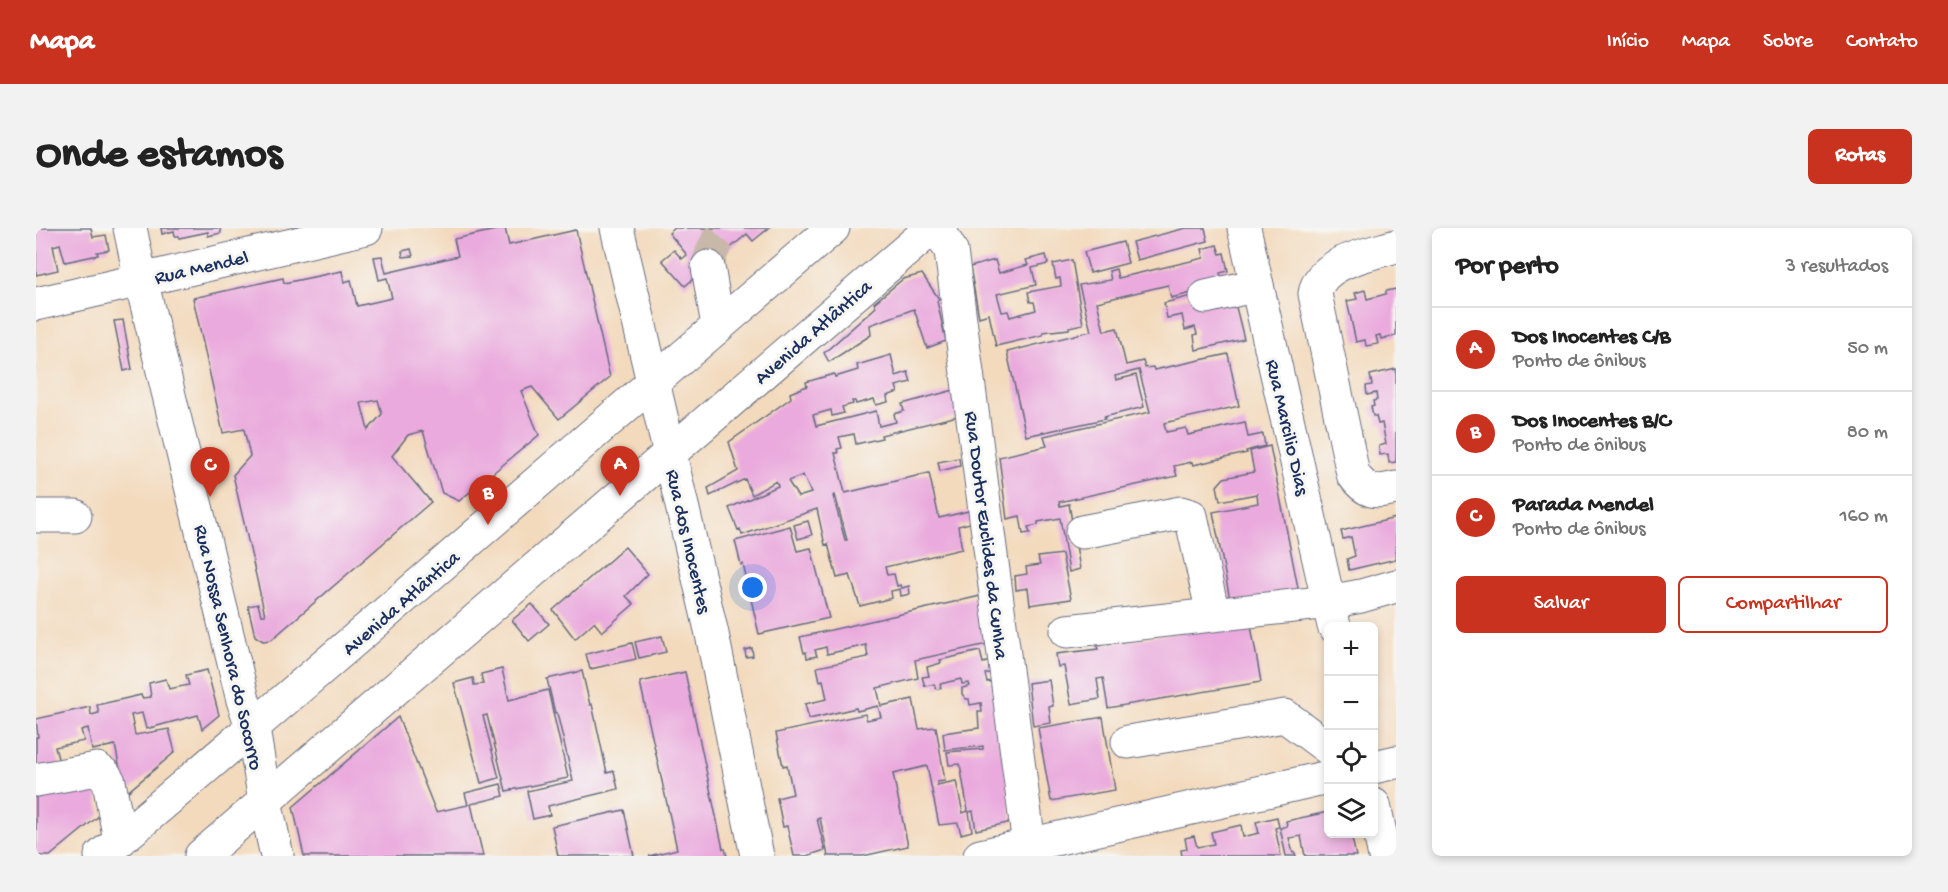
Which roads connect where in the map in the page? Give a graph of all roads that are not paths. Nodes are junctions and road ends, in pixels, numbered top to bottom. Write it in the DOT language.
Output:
graph roads {
  1 [pos="130,228"];
  2 [pos="366,228"];
  3 [pos="617,228"];
  4 [pos="832,228"];
  5 [pos="932,228"];
  6 [pos="938,228"];
  7 [pos="1244,228"];
  8 [pos="1396,246"];
  9 [pos="708,267"];
  10 [pos="141,280"];
  11 [pos="1257,285"];
  12 [pos="1206,297"];
  13 [pos="36,304"];
  14 [pos="718,326"];
  15 [pos="654,381"];
  16 [pos="670,453"];
  17 [pos="1396,488"];
  18 [pos="36,516"];
  19 [pos="75,516"];
  20 [pos="1082,532"];
  21 [pos="1396,586"];
  22 [pos="1213,614"];
  23 [pos="1331,614"];
  24 [pos="1068,631"];
  25 [pos="253,729"];
  26 [pos="1128,742"];
  27 [pos="1324,744"];
  28 [pos="1396,762"];
  29 [pos="1378,766"];
  30 [pos="1324,778"];
  31 [pos="36,780"];
  32 [pos="265,801"];
  33 [pos="1378,825"];
  34 [pos="1029,845"];
  35 [pos="111,848"];
  36 [pos="201,856"];
  37 [pos="277,856"];
  38 [pos="757,856"];
  39 [pos="980,856"];
  40 [pos="1384,856"];
  1 -- 10 [label="street, Rua Nossa Senhora do Socorro"];
  2 -- 10 [label="street, Rua Mendel"];
  3 -- 15 [label="street, Rua dos Inocentes"];
  4 -- 14 [label="street, Avenida Atlântica"];
  5 -- 16 [label="street, Avenida Atlântica"];
  6 -- 34 [label="street, Rua Doutor Euclides da Cunha"];
  7 -- 11 [label="street, Rua Marcilio Dias"];
  8 -- 17 [label="street"];
  9 -- 14 [label="street"];
  10 -- 13 [label="street, Rua Mendel"];
  10 -- 25 [label="street, Rua Nossa Senhora do Socorro"];
  11 -- 12 [label="street"];
  11 -- 23 [label="street, Rua Marcilio Dias"];
  14 -- 15 [label="street, Avenida Atlântica"];
  15 -- 16 [label="street, Rua dos Inocentes"];
  15 -- 25 [label="street, Avenida Atlântica"];
  16 -- 32 [label="street, Avenida Atlântica"];
  16 -- 38 [label="street, Rua dos Inocentes"];
  18 -- 19 [label="street"];
  20 -- 22 [label="street"];
  21 -- 23 [label="street"];
  22 -- 23 [label="street"];
  22 -- 24 [label="street"];
  25 -- 32 [label="street, Rua Nossa Senhora do Socorro"];
  25 -- 35 [label="street, Avenida Atlântica"];
  26 -- 27 [label="street"];
  28 -- 29 [label="street"];
  30 -- 34 [label="street"];
  31 -- 35 [label="street"];
  32 -- 36 [label="street, Avenida Atlântica"];
  32 -- 37 [label="street, Rua Nossa Senhora do Socorro"];
  33 -- 40 [label="street"];
  34 -- 39 [label="street"];
}
